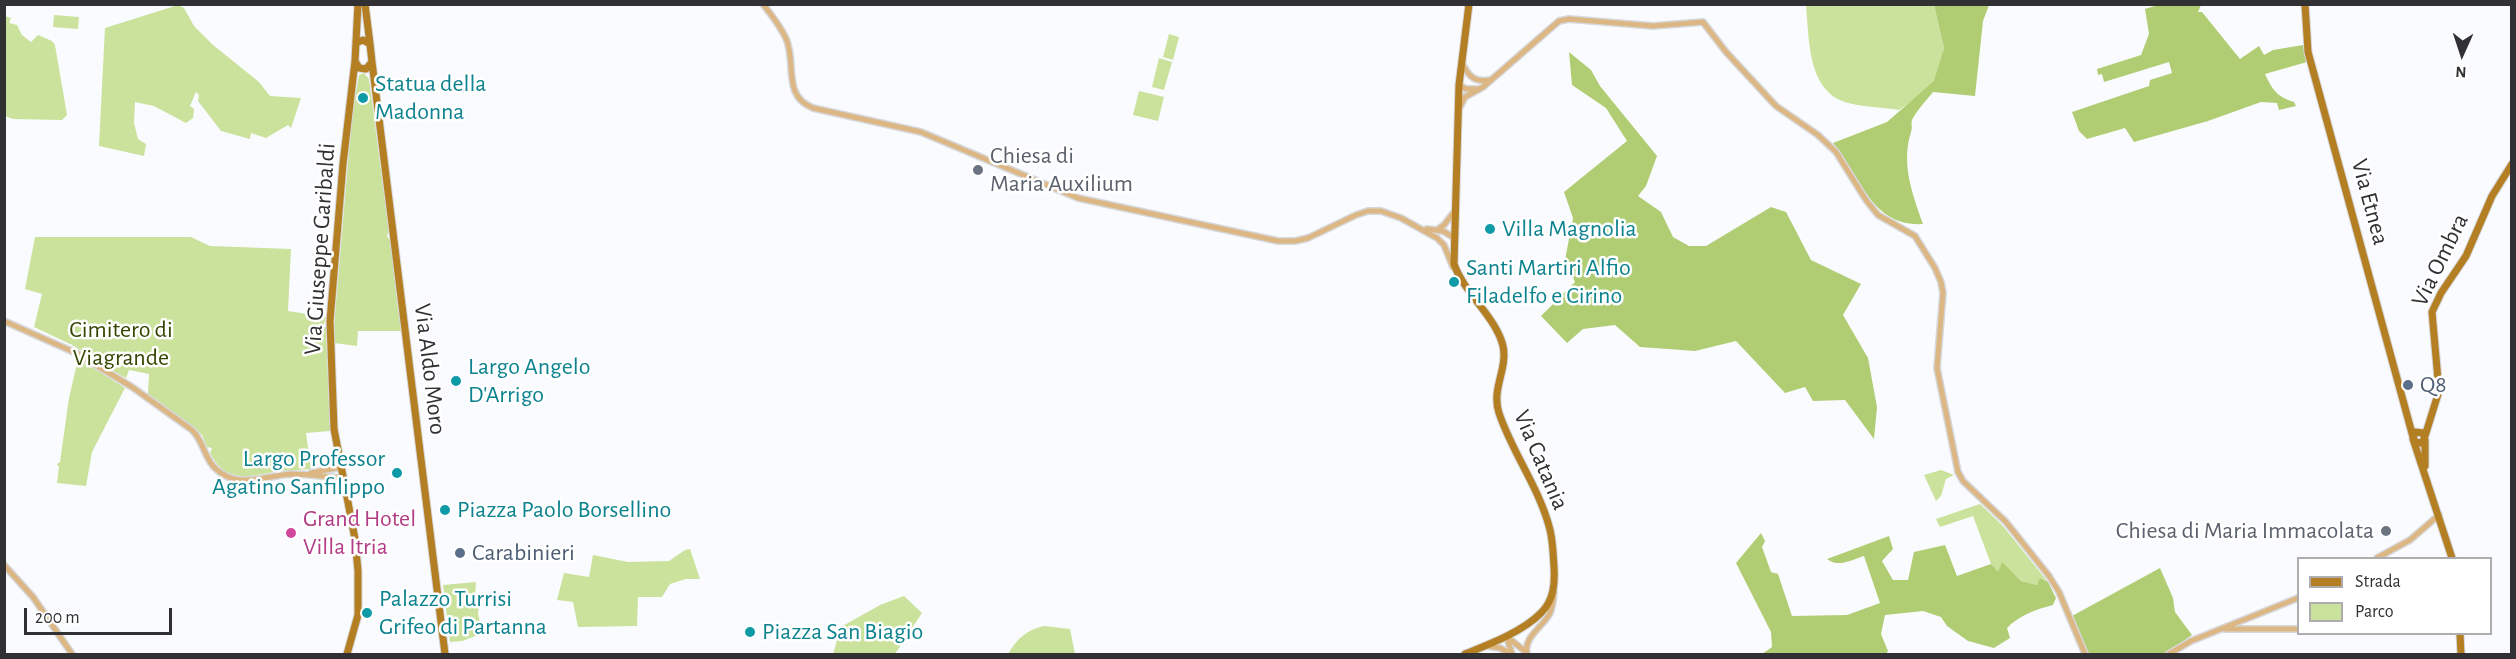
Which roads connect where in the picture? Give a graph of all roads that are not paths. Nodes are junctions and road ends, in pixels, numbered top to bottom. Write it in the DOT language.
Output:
graph roads {
  1 [pos="358,4"];
  2 [pos="365,4"];
  3 [pos="764,4"];
  4 [pos="1469,4"];
  5 [pos="2305,4"];
  6 [pos="357,42"];
  7 [pos="370,44"];
  8 [pos="355,61"];
  9 [pos="372,62"];
  10 [pos="1462,62"];
  11 [pos="363,70"];
  12 [pos="1490,80"];
  13 [pos="1477,81"];
  14 [pos="1459,85"];
  15 [pos="1479,89"];
  16 [pos="352,95"];
  17 [pos="376,97"];
  18 [pos="1457,114"];
  19 [pos="2511,164"];
  20 [pos="1454,212"];
  21 [pos="1419,226"];
  22 [pos="1435,230"];
  23 [pos="1453,237"];
  24 [pos="1437,238"];
  25 [pos="1456,271"];
  26 [pos="4,321"];
  27 [pos="2406,409"];
  28 [pos="2433,415"];
  29 [pos="2419,428"];
  30 [pos="2425,438"];
  31 [pos="2414,439"];
  32 [pos="341,467"];
  33 [pos="307,474"];
  34 [pos="344,478"];
  35 [pos="2427,481"];
  36 [pos="2439,515"];
  37 [pos="2379,557"];
  38 [pos="2452,557"];
  39 [pos="4,565"];
  40 [pos="1554,590"];
  41 [pos="2297,598"];
  42 [pos="2234,627"];
  43 [pos="2297,629"];
  44 [pos="1508,635"];
  45 [pos="2460,635"];
  46 [pos="1485,646"];
  47 [pos="1527,653"];
  48 [pos="72,654"];
  49 [pos="347,654"];
  50 [pos="445,654"];
  51 [pos="1465,654"];
  52 [pos="1512,654"];
  53 [pos="2085,654"];
  54 [pos="2169,654"];
  55 [pos="2461,654"];
  1 -- 6 [label="main road"];
  2 -- 7 [label="main road"];
  3 -- 21 [label="street"];
  4 -- 10 [label="main road, Via Catania"];
  5 -- 27 [label="main road, Via Etnea"];
  6 -- 7 [label="main road"];
  6 -- 8 [label="main road"];
  7 -- 9 [label="main road, Via Aldo Moro"];
  8 -- 11 [label="main road"];
  8 -- 16 [label="main road"];
  9 -- 11 [label="main road"];
  9 -- 17 [label="main road, Via Aldo Moro"];
  10 -- 13 [label="street"];
  10 -- 14 [label="main road, Via Catania"];
  11 -- 16 [label="main road"];
  11 -- 17 [label="main road"];
  12 -- 13 [label="street"];
  12 -- 15 [label="street"];
  12 -- 53 [label="street"];
  13 -- 14 [label="street"];
  14 -- 15 [label="street"];
  14 -- 18 [label="main road, Via Catania"];
  15 -- 18 [label="street"];
  16 -- 32 [label="main road, Via Giuseppe Garibaldi"];
  17 -- 50 [label="main road, Via Aldo Moro"];
  18 -- 20 [label="main road, Via Catania"];
  19 -- 28 [label="main road, Via Ombra"];
  20 -- 22 [label="street"];
  20 -- 23 [label="main road, Via Catania"];
  21 -- 22 [label="street"];
  21 -- 24 [label="street"];
  22 -- 23 [label="street"];
  23 -- 24 [label="street"];
  23 -- 25 [label="main road, Via Catania"];
  24 -- 25 [label="street"];
  25 -- 40 [label="main road, Via Catania"];
  26 -- 33 [label="street"];
  27 -- 29 [label="main road"];
  27 -- 31 [label="main road"];
  28 -- 29 [label="main road"];
  28 -- 30 [label="main road, Via Ombra"];
  29 -- 30 [label="main road"];
  29 -- 31 [label="main road"];
  30 -- 31 [label="main road"];
  30 -- 35 [label="main road"];
  31 -- 35 [label="main road"];
  32 -- 33 [label="street"];
  32 -- 34 [label="main road, Via Giuseppe Garibaldi"];
  33 -- 34 [label="street"];
  34 -- 49 [label="main road, Via Giuseppe Garibaldi"];
  35 -- 36 [label="main road"];
  36 -- 37 [label="street"];
  36 -- 38 [label="main road"];
  39 -- 48 [label="street"];
  40 -- 44 [label="main road"];
  40 -- 47 [label="street"];
  41 -- 42 [label="street"];
  42 -- 43 [label="street"];
  42 -- 54 [label="street"];
  44 -- 46 [label="main road"];
  44 -- 47 [label="street"];
  44 -- 52 [label="street"];
  45 -- 55 [label="main road"];
  46 -- 51 [label="main road"];
  46 -- 52 [label="street"];
}
